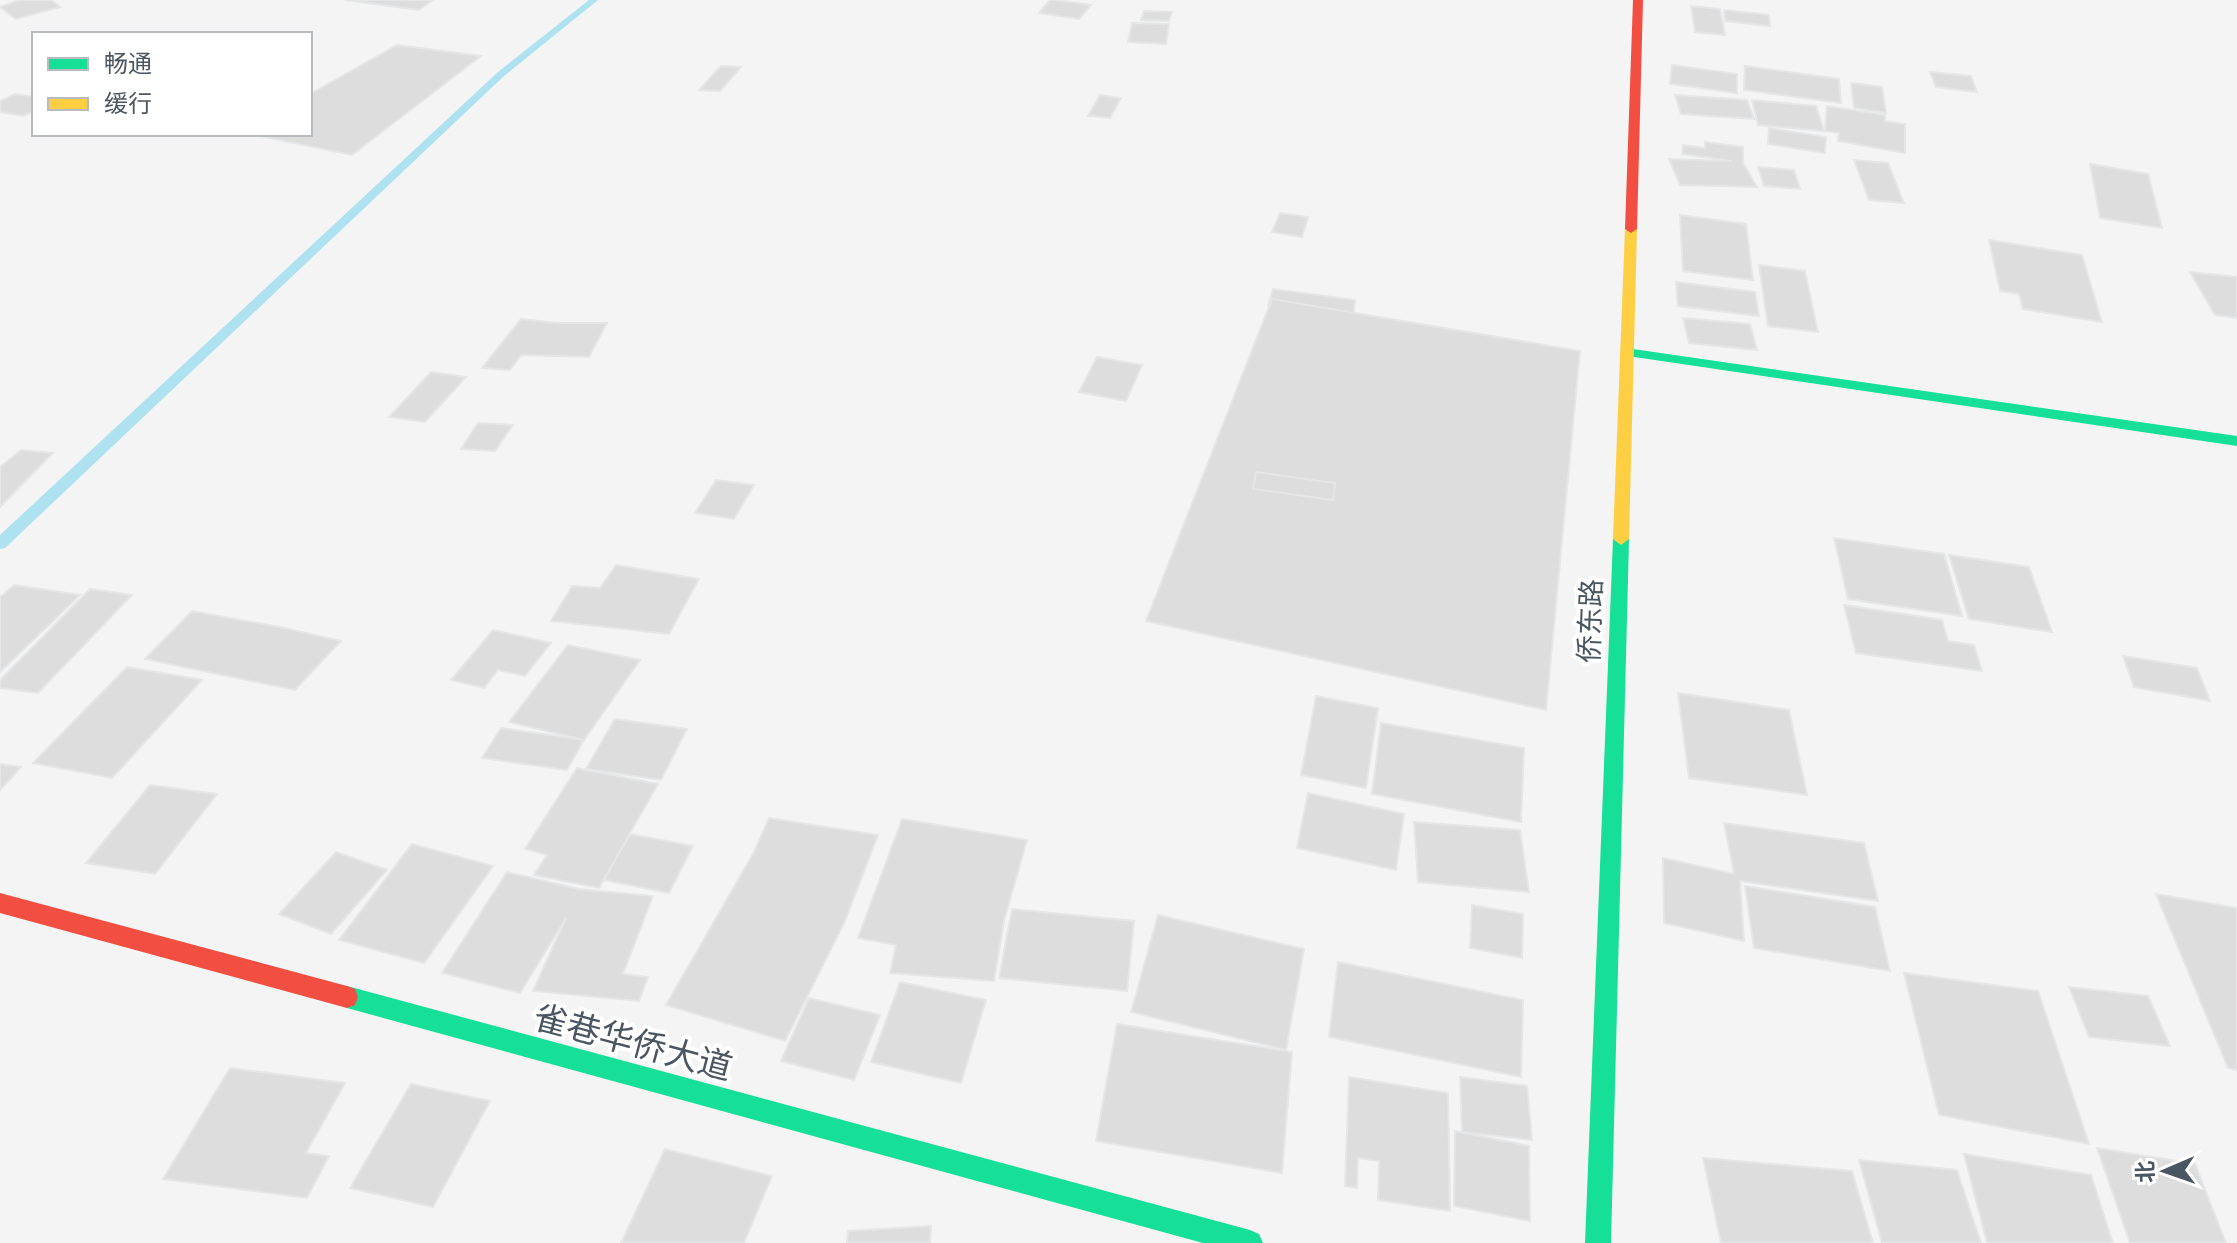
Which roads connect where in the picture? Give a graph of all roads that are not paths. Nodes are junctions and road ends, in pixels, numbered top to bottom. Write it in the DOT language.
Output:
graph roads {
  1 [pos="1638,0"];
  2 [pos="1626,352"];
  3 [pos="2237,441"];
  4 [pos="0,903"];
  5 [pos="1250,1243"];
  6 [pos="1598,1243"];
  1 -- 2 [label="street, 侨东路"];
  2 -- 3 [label="street"];
  2 -- 6 [label="street, 侨东路"];
  4 -- 5 [label="street, 雀巷华侨大道"];
}
